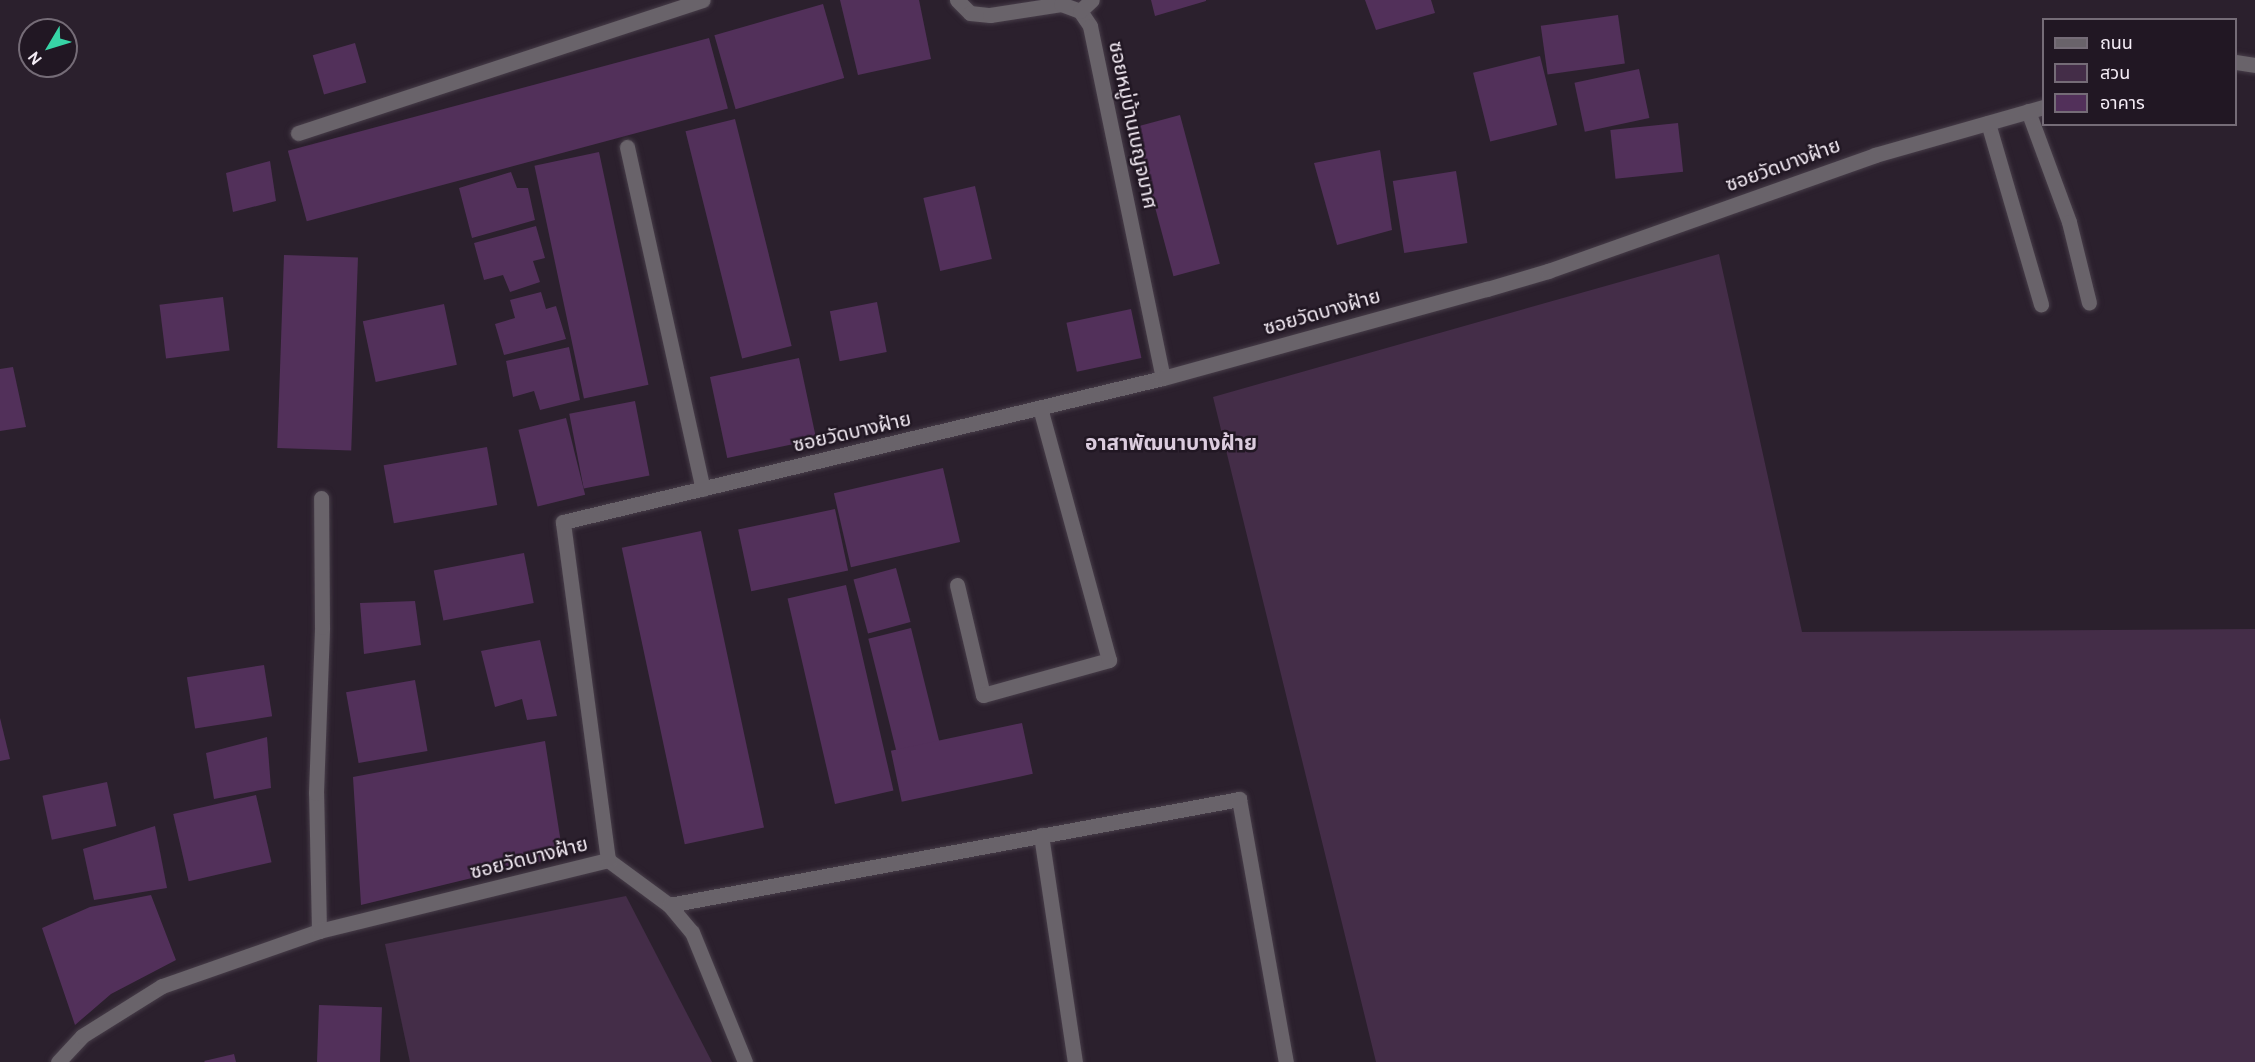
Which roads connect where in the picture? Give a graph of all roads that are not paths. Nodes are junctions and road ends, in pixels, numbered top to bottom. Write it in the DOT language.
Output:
graph roads {
  1 [pos="703,0"];
  2 [pos="957,0"];
  3 [pos="1092,0"];
  4 [pos="1080,11"];
  5 [pos="2237,62"];
  6 [pos="2255,65"];
  7 [pos="2036,109"];
  8 [pos="1988,123"];
  9 [pos="298,133"];
  10 [pos="627,147"];
  11 [pos="2089,303"];
  12 [pos="2041,304"];
  13 [pos="1163,378"];
  14 [pos="1040,408"];
  15 [pos="703,489"];
  16 [pos="321,498"];
  17 [pos="957,585"];
  18 [pos="1041,835"];
  19 [pos="608,860"];
  20 [pos="669,905"];
  21 [pos="319,931"];
  22 [pos="58,1062"];
  23 [pos="745,1062"];
  24 [pos="1075,1062"];
  25 [pos="1286,1062"];
  1 -- 9 [label="street"];
  2 -- 4 [label="street"];
  3 -- 4 [label="street"];
  4 -- 13 [label="street, ซอยหมู่บ้านเบญจมาศ"];
  5 -- 6 [label="street"];
  7 -- 8 [label="street, ซอยวัดบางฝ้าย"];
  7 -- 11 [label="street"];
  8 -- 12 [label="street"];
  8 -- 13 [label="street, ซอยวัดบางฝ้าย"];
  10 -- 15 [label="street"];
  13 -- 14 [label="street, ซอยวัดบางฝ้าย"];
  14 -- 15 [label="street, ซอยวัดบางฝ้าย"];
  14 -- 17 [label="street"];
  15 -- 19 [label="street, ซอยวัดบางฝ้าย"];
  16 -- 21 [label="street"];
  18 -- 20 [label="street"];
  18 -- 24 [label="street"];
  18 -- 25 [label="street"];
  19 -- 20 [label="street"];
  19 -- 21 [label="street, ซอยวัดบางฝ้าย"];
  20 -- 23 [label="street"];
  21 -- 22 [label="street, ซอยวัดบางฝ้าย"];
}
